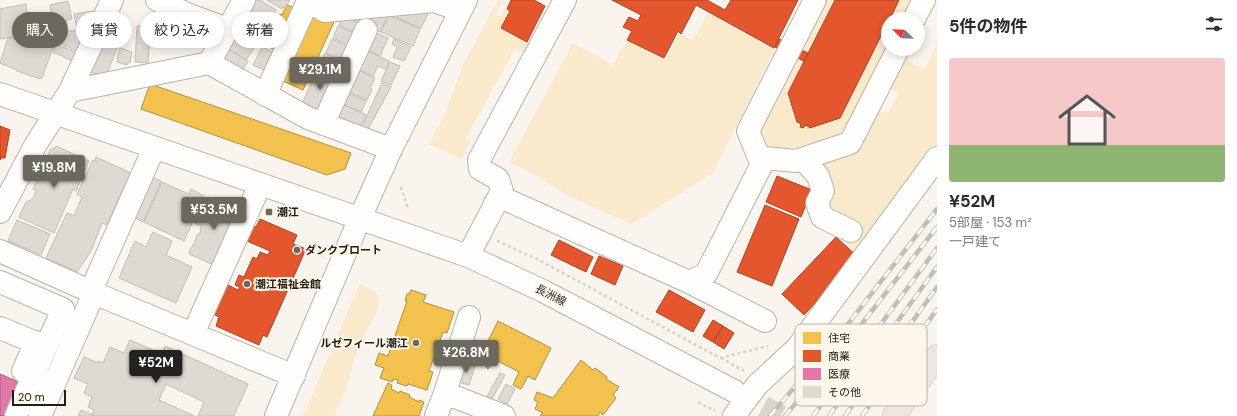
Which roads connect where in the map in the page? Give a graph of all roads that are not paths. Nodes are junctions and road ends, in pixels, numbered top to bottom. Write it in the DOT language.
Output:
graph roads {
  1 [pos="112,0"];
  2 [pos="157,0"];
  3 [pos="244,0"];
  4 [pos="565,0"];
  5 [pos="815,0"];
  6 [pos="924,0"];
  7 [pos="464,5"];
  8 [pos="918,12"];
  9 [pos="227,29"];
  10 [pos="366,30"];
  11 [pos="894,56"];
  12 [pos="209,63"];
  13 [pos="70,91"];
  14 [pos="0,94"];
  15 [pos="265,95"];
  16 [pos="56,114"];
  17 [pos="323,124"];
  18 [pos="154,148"];
  19 [pos="391,149"];
  20 [pos="937,158"];
  21 [pos="803,159"];
  22 [pos="762,165"];
  23 [pos="260,185"];
  24 [pos="495,203"];
  25 [pos="0,212"];
  26 [pos="360,218"];
  27 [pos="851,231"];
  28 [pos="0,251"];
  29 [pos="468,256"];
  30 [pos="0,282"];
  31 [pos="689,282"];
  32 [pos="94,293"];
  33 [pos="469,316"];
  34 [pos="765,321"];
  35 [pos="815,324"];
  36 [pos="0,328"];
  37 [pos="193,334"];
  38 [pos="41,345"];
  39 [pos="795,350"];
  40 [pos="937,356"];
  41 [pos="927,370"];
  42 [pos="33,376"];
  43 [pos="294,376"];
  44 [pos="54,385"];
  45 [pos="734,391"];
  46 [pos="445,393"];
  47 [pos="901,406"];
  48 [pos="726,414"];
  49 [pos="16,416"];
  50 [pos="40,416"];
  51 [pos="276,416"];
  52 [pos="436,416"];
  53 [pos="504,416"];
  54 [pos="894,416"];
  1 -- 13 [label="street"];
  2 -- 9 [label="street"];
  3 -- 9 [label="street"];
  4 -- 24 [label="street"];
  5 -- 22 [label="street"];
  6 -- 8 [label="street"];
  7 -- 15 [label="street"];
  7 -- 19 [label="street"];
  9 -- 12 [label="street"];
  10 -- 17 [label="street"];
  11 -- 21 [label="street"];
  12 -- 13 [label="street"];
  12 -- 15 [label="street"];
  13 -- 16 [label="street"];
  14 -- 16 [label="street, 長洲線"];
  15 -- 17 [label="street"];
  16 -- 18 [label="street, 長洲線"];
  16 -- 25 [label="street"];
  17 -- 19 [label="street"];
  18 -- 23 [label="street, 長洲線"];
  18 -- 32 [label="street"];
  19 -- 26 [label="street"];
  20 -- 35 [label="street"];
  21 -- 22 [label="street"];
  21 -- 27 [label="street"];
  22 -- 31 [label="street"];
  23 -- 26 [label="street, 長洲線"];
  23 -- 37 [label="street"];
  24 -- 29 [label="street"];
  24 -- 31 [label="street"];
  26 -- 29 [label="street, 長洲線"];
  26 -- 43 [label="street"];
  28 -- 32 [label="street"];
  29 -- 45 [label="street, 長洲線"];
  30 -- 38 [label="street"];
  31 -- 34 [label="street"];
  32 -- 37 [label="street"];
  32 -- 44 [label="street"];
  33 -- 46 [label="street"];
  36 -- 38 [label="street"];
  37 -- 43 [label="street"];
  38 -- 42 [label="street"];
  39 -- 48 [label="street"];
  40 -- 41 [label="main road"];
  42 -- 44 [label="street"];
  42 -- 49 [label="street"];
  43 -- 51 [label="street"];
  44 -- 50 [label="street"];
  46 -- 52 [label="street"];
  46 -- 53 [label="street"];
  47 -- 54 [label="main road"];
}
